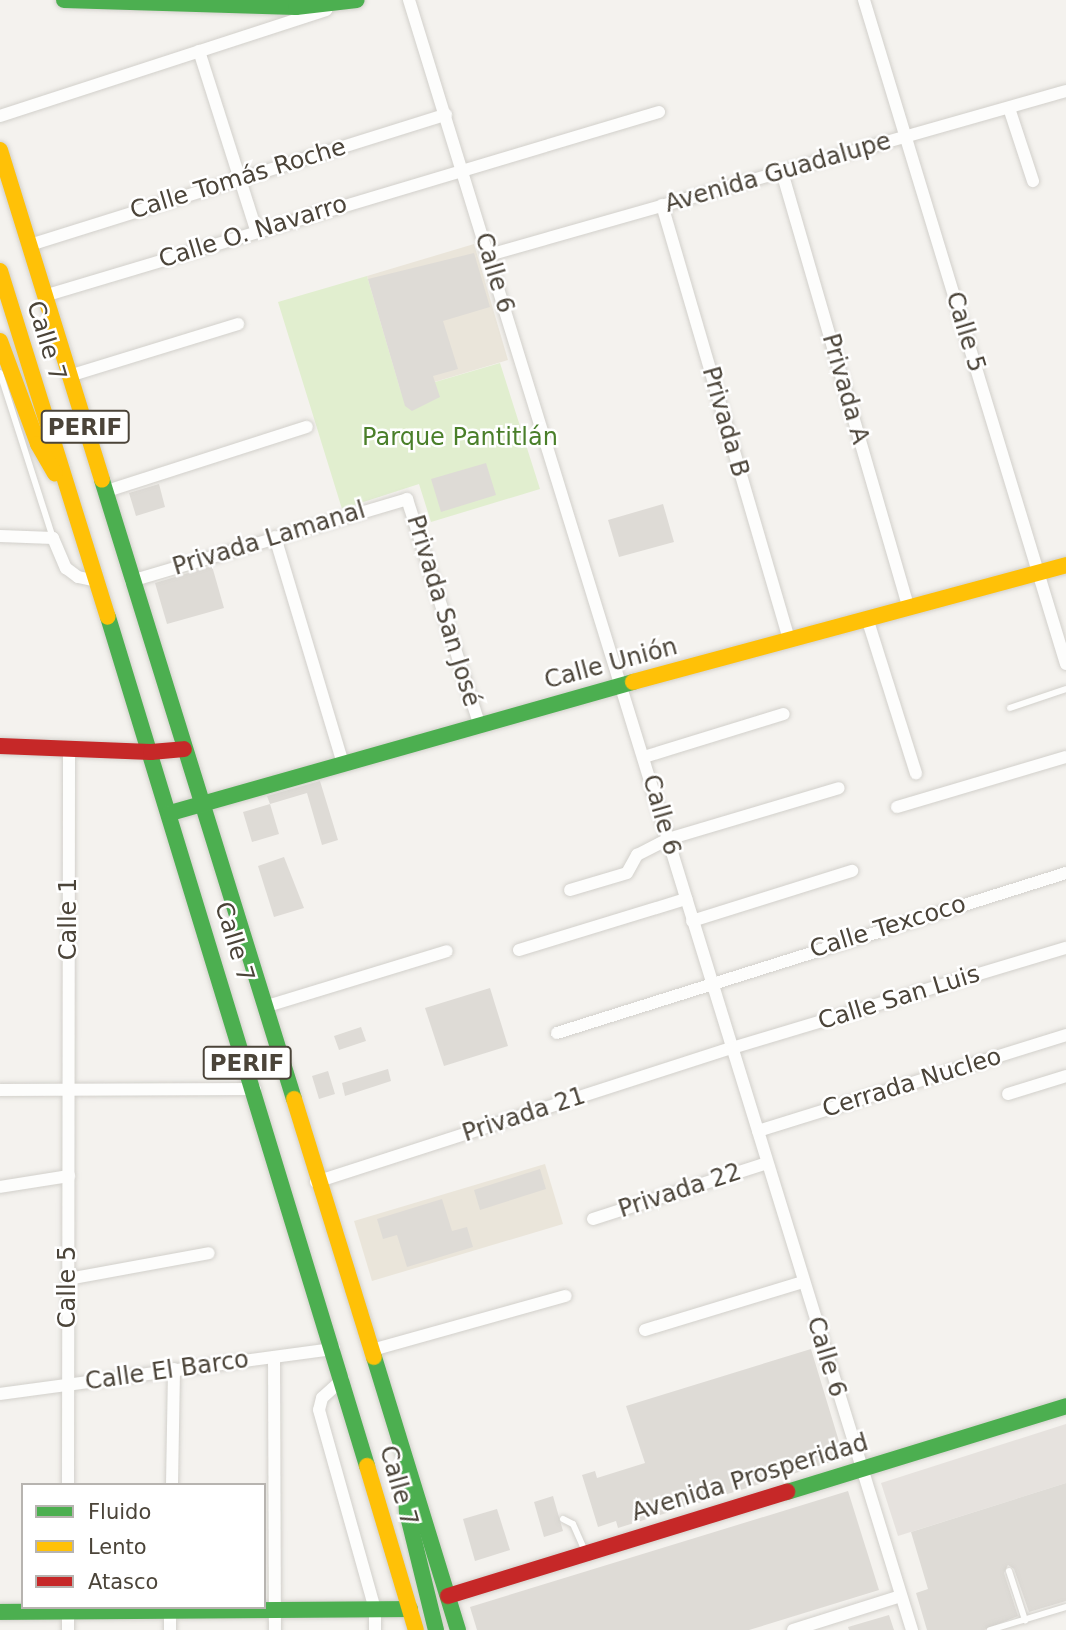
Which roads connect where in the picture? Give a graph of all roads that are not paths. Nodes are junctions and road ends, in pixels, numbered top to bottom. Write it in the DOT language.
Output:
graph roads {
  1 [pos="64,0"];
  2 [pos="409,0"];
  3 [pos="864,0"];
  4 [pos="353,1"];
  5 [pos="199,51"];
  6 [pos="1066,91"];
  7 [pos="1009,108"];
  8 [pos="659,112"];
  9 [pos="446,114"];
  10 [pos="0,116"];
  11 [pos="907,137"];
  12 [pos="0,150"];
  13 [pos="462,169"];
  14 [pos="782,172"];
  15 [pos="239,178"];
  16 [pos="1033,181"];
  17 [pos="662,205"];
  18 [pos="256,230"];
  19 [pos="30,245"];
  20 [pos="489,256"];
  21 [pos="0,271"];
  22 [pos="44,296"];
  23 [pos="237,324"];
  24 [pos="0,341"];
  25 [pos="0,373"];
  26 [pos="69,376"];
  27 [pos="307,427"];
  28 [pos="104,492"];
  29 [pos="71,498"];
  30 [pos="407,499"];
  31 [pos="0,536"];
  32 [pos="275,537"];
  33 [pos="53,538"];
  34 [pos="1066,565"];
  35 [pos="1036,574"];
  36 [pos="97,581"];
  37 [pos="131,581"];
  38 [pos="908,606"];
  39 [pos="867,618"];
  40 [pos="789,640"];
  41 [pos="1066,664"];
  42 [pos="620,685"];
  43 [pos="1066,690"];
  44 [pos="1010,708"];
  45 [pos="785,714"];
  46 [pos="479,723"];
  47 [pos="0,746"];
  48 [pos="184,748"];
  49 [pos="69,749"];
  50 [pos="151,752"];
  51 [pos="644,757"];
  52 [pos="1066,757"];
  53 [pos="342,763"];
  54 [pos="916,774"];
  55 [pos="839,788"];
  56 [pos="200,803"];
  57 [pos="897,807"];
  58 [pos="170,813"];
  59 [pos="668,839"];
  60 [pos="852,871"];
  61 [pos="1066,873"];
  62 [pos="570,890"];
  63 [pos="686,899"];
  64 [pos="692,921"];
  65 [pos="1066,948"];
  66 [pos="519,950"];
  67 [pos="447,951"];
  68 [pos="710,981"];
  69 [pos="264,1007"];
  70 [pos="557,1033"];
  71 [pos="1066,1035"];
  72 [pos="732,1048"];
  73 [pos="1066,1076"];
  74 [pos="255,1089"];
  75 [pos="0,1090"];
  76 [pos="69,1090"];
  77 [pos="1009,1094"];
  78 [pos="758,1131"];
  79 [pos="767,1163"];
  80 [pos="69,1176"];
  81 [pos="316,1182"];
  82 [pos="0,1187"];
  83 [pos="593,1219"];
  84 [pos="209,1254"];
  85 [pos="68,1279"];
  86 [pos="803,1282"];
  87 [pos="566,1296"];
  88 [pos="645,1330"];
  89 [pos="334,1349"];
  90 [pos="372,1350"];
  91 [pos="274,1357"];
  92 [pos="174,1369"];
  93 [pos="343,1379"];
  94 [pos="69,1384"];
  95 [pos="0,1394"];
  96 [pos="1066,1406"];
  97 [pos="404,1456"];
  98 [pos="860,1468"];
  99 [pos="68,1483"];
  100 [pos="172,1483"];
  101 [pos="563,1519"];
  102 [pos="585,1551"];
  103 [pos="1009,1571"];
  104 [pos="448,1596"];
  105 [pos="901,1596"];
  106 [pos="1066,1607"];
  107 [pos="68,1609"];
  108 [pos="170,1609"];
  109 [pos="375,1609"];
  110 [pos="410,1609"];
  111 [pos="275,1610"];
  112 [pos="0,1612"];
  113 [pos="1025,1619"];
  114 [pos="68,1630"];
  115 [pos="170,1630"];
  116 [pos="275,1630"];
  117 [pos="375,1630"];
  118 [pos="416,1630"];
  119 [pos="436,1630"];
  120 [pos="458,1630"];
  121 [pos="793,1630"];
  122 [pos="912,1630"];
  123 [pos="990,1630"];
  1 -- 4 [label="main road"];
  2 -- 9 [label="street, Calle 6"];
  3 -- 11 [label="street, Calle 5"];
  4 -- 5 [label="street"];
  5 -- 10 [label="street"];
  5 -- 15 [label="street"];
  6 -- 7 [label="street, Avenida Guadalupe"];
  7 -- 11 [label="street, Avenida Guadalupe"];
  7 -- 16 [label="street"];
  8 -- 13 [label="street, Calle O. Navarro"];
  9 -- 13 [label="street, Calle 6"];
  9 -- 15 [label="street, Calle Tomás Roche"];
  11 -- 14 [label="street, Avenida Guadalupe"];
  11 -- 35 [label="street, Calle 5"];
  12 -- 19 [label="main road, Calle 7 / PERIF"];
  13 -- 18 [label="street, Calle O. Navarro"];
  13 -- 20 [label="street, Calle 6"];
  14 -- 17 [label="street, Avenida Guadalupe"];
  14 -- 38 [label="street, Privada A"];
  15 -- 18 [label="street"];
  15 -- 19 [label="street, Calle Tomás Roche"];
  17 -- 20 [label="street, Avenida Guadalupe"];
  17 -- 40 [label="street, Privada B"];
  18 -- 22 [label="street, Calle O. Navarro"];
  19 -- 22 [label="main road, Calle 7 / PERIF"];
  20 -- 42 [label="street, Calle 6"];
  21 -- 29 [label="main road, Calle 7 / PERIF"];
  22 -- 26 [label="main road, Calle 7 / PERIF"];
  23 -- 26 [label="street"];
  24 -- 29 [label="main road"];
  25 -- 33 [label="lane"];
  26 -- 28 [label="main road, Calle 7 / PERIF"];
  27 -- 28 [label="street"];
  28 -- 37 [label="main road, Calle 7 / PERIF"];
  29 -- 36 [label="main road, Calle 7 / PERIF"];
  30 -- 32 [label="street, Privada Lamanal"];
  30 -- 46 [label="street, Privada San José"];
  31 -- 33 [label="street"];
  32 -- 37 [label="street, Privada Lamanal"];
  32 -- 53 [label="street"];
  33 -- 36 [label="street"];
  34 -- 35 [label="main road, Calle Unión"];
  35 -- 38 [label="main road, Calle Unión"];
  35 -- 41 [label="street, Calle 5"];
  36 -- 50 [label="main road, Calle 7 / PERIF"];
  37 -- 48 [label="main road, Calle 7 / PERIF"];
  38 -- 39 [label="main road, Calle Unión"];
  39 -- 40 [label="main road, Calle Unión"];
  39 -- 54 [label="street"];
  40 -- 42 [label="main road, Calle Unión"];
  42 -- 46 [label="main road, Calle Unión"];
  42 -- 51 [label="street, Calle 6"];
  43 -- 44 [label="lane"];
  45 -- 51 [label="street"];
  46 -- 53 [label="main road, Calle Unión"];
  47 -- 49 [label="main road"];
  48 -- 50 [label="main road"];
  48 -- 56 [label="main road, Calle 7 / PERIF"];
  49 -- 50 [label="main road"];
  49 -- 76 [label="street, Calle 1"];
  50 -- 58 [label="main road, Calle 7 / PERIF"];
  51 -- 59 [label="street, Calle 6"];
  52 -- 57 [label="street"];
  53 -- 56 [label="main road, Calle Unión"];
  55 -- 59 [label="street"];
  56 -- 58 [label="main road, Calle Unión"];
  56 -- 69 [label="main road, Calle 7 / PERIF"];
  58 -- 74 [label="main road, Calle 7 / PERIF"];
  59 -- 62 [label="street"];
  59 -- 63 [label="street, Calle 6"];
  60 -- 64 [label="street"];
  61 -- 68 [label="street, Calle Texcoco"];
  63 -- 64 [label="street, Calle 6"];
  63 -- 66 [label="street"];
  64 -- 68 [label="street, Calle 6"];
  65 -- 72 [label="street, Calle San Luis"];
  67 -- 69 [label="street"];
  68 -- 70 [label="street, Calle Texcoco"];
  68 -- 72 [label="street, Calle 6"];
  69 -- 81 [label="main road, Calle 7 / PERIF"];
  71 -- 78 [label="street, Cerrada Nucleo"];
  72 -- 78 [label="street, Calle 6"];
  72 -- 81 [label="street, Privada 21"];
  73 -- 77 [label="street"];
  74 -- 76 [label="street"];
  74 -- 89 [label="main road, Calle 7 / PERIF"];
  75 -- 76 [label="street"];
  76 -- 80 [label="street, Calle 5"];
  78 -- 79 [label="street, Calle 6"];
  79 -- 83 [label="street, Privada 22"];
  79 -- 86 [label="street, Calle 6"];
  80 -- 82 [label="street"];
  80 -- 85 [label="street, Calle 5"];
  81 -- 90 [label="main road, Calle 7 / PERIF"];
  84 -- 85 [label="street"];
  85 -- 94 [label="street, Calle 5"];
  86 -- 88 [label="street"];
  86 -- 98 [label="street, Calle 6"];
  87 -- 90 [label="street"];
  89 -- 91 [label="street, Calle El Barco"];
  89 -- 93 [label="main road, Calle 7 / PERIF"];
  90 -- 97 [label="main road, Calle 7 / PERIF"];
  91 -- 92 [label="street, Calle El Barco"];
  91 -- 111 [label="street"];
  92 -- 94 [label="street, Calle El Barco"];
  92 -- 100 [label="street"];
  93 -- 109 [label="street"];
  93 -- 110 [label="main road, Calle 7 / PERIF"];
  94 -- 95 [label="street, Calle El Barco"];
  94 -- 99 [label="street, Calle 5"];
  96 -- 98 [label="main road, Avenida Prosperidad"];
  97 -- 104 [label="main road, Calle 7 / PERIF"];
  97 -- 119 [label="main road"];
  98 -- 102 [label="main road, Avenida Prosperidad"];
  98 -- 105 [label="street, Calle 6"];
  101 -- 102 [label="lane"];
  102 -- 104 [label="main road, Avenida Prosperidad"];
  103 -- 113 [label="lane"];
  104 -- 120 [label="main road, Calle 7 / PERIF"];
  105 -- 121 [label="street"];
  105 -- 122 [label="street, Calle 6"];
  106 -- 113 [label="lane"];
  107 -- 108 [label="main road"];
  107 -- 112 [label="main road"];
  107 -- 114 [label="street"];
  108 -- 111 [label="main road"];
  108 -- 115 [label="street"];
  109 -- 110 [label="main road"];
  109 -- 111 [label="main road"];
  109 -- 117 [label="street"];
  110 -- 118 [label="main road, Calle 7 / PERIF"];
  111 -- 116 [label="street"];
  113 -- 123 [label="lane"];
}
